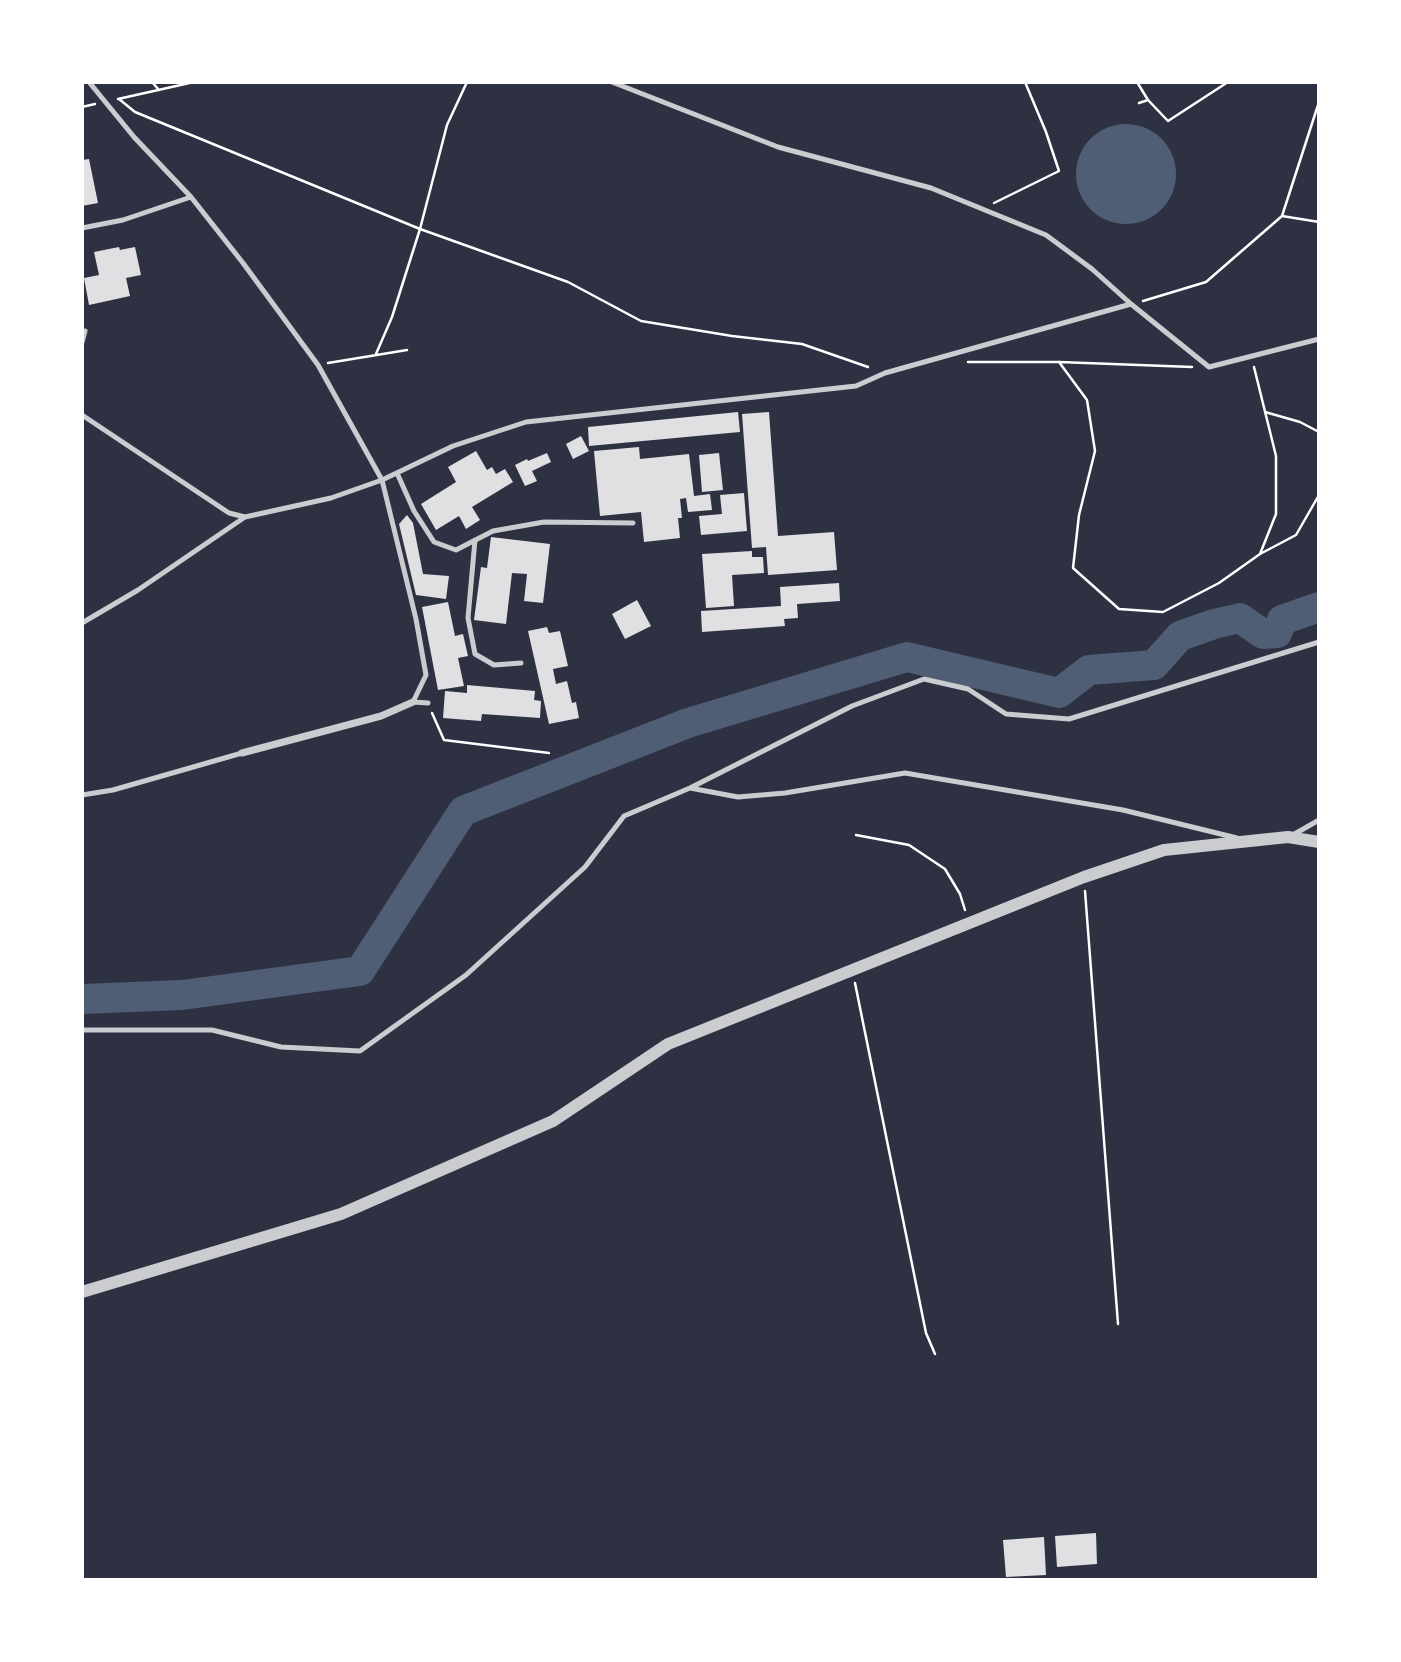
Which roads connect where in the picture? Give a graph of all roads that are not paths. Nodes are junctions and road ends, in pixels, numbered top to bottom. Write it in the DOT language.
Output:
graph roads {
  1 [pos="89,82"];
  2 [pos="612,82"];
  3 [pos="191,197"];
  4 [pos="82,229"];
  5 [pos="1131,304"];
  6 [pos="85,331"];
  7 [pos="1319,339"];
  8 [pos="82,342"];
  9 [pos="82,415"];
  10 [pos="397,473"];
  11 [pos="382,480"];
  12 [pos="246,517"];
  13 [pos="633,523"];
  14 [pos="475,540"];
  15 [pos="82,623"];
  16 [pos="1319,642"];
  17 [pos="521,663"];
  18 [pos="413,702"];
  19 [pos="428,703"];
  20 [pos="243,753"];
  21 [pos="82,786"];
  22 [pos="690,788"];
  23 [pos="83,795"];
  24 [pos="1319,820"];
  25 [pos="1288,837"];
  26 [pos="1248,841"];
  27 [pos="1319,842"];
  28 [pos="82,1030"];
  29 [pos="82,1292"];
  1 -- 3 [label="lane"];
  2 -- 5 [label="lane"];
  3 -- 4 [label="lane"];
  3 -- 11 [label="lane"];
  5 -- 7 [label="lane"];
  5 -- 10 [label="lane"];
  6 -- 8 [label="lane"];
  9 -- 12 [label="lane"];
  10 -- 11 [label="lane"];
  10 -- 14 [label="lane"];
  11 -- 12 [label="lane"];
  11 -- 18 [label="lane"];
  12 -- 15 [label="lane"];
  13 -- 14 [label="lane"];
  14 -- 17 [label="lane"];
  16 -- 22 [label="lane"];
  18 -- 19 [label="lane"];
  18 -- 20 [label="street"];
  20 -- 23 [label="lane"];
  21 -- 23 [label="lane"];
  22 -- 26 [label="lane"];
  22 -- 28 [label="lane"];
  24 -- 25 [label="lane"];
  25 -- 26 [label="street"];
  25 -- 27 [label="street"];
  26 -- 29 [label="street"];
}
